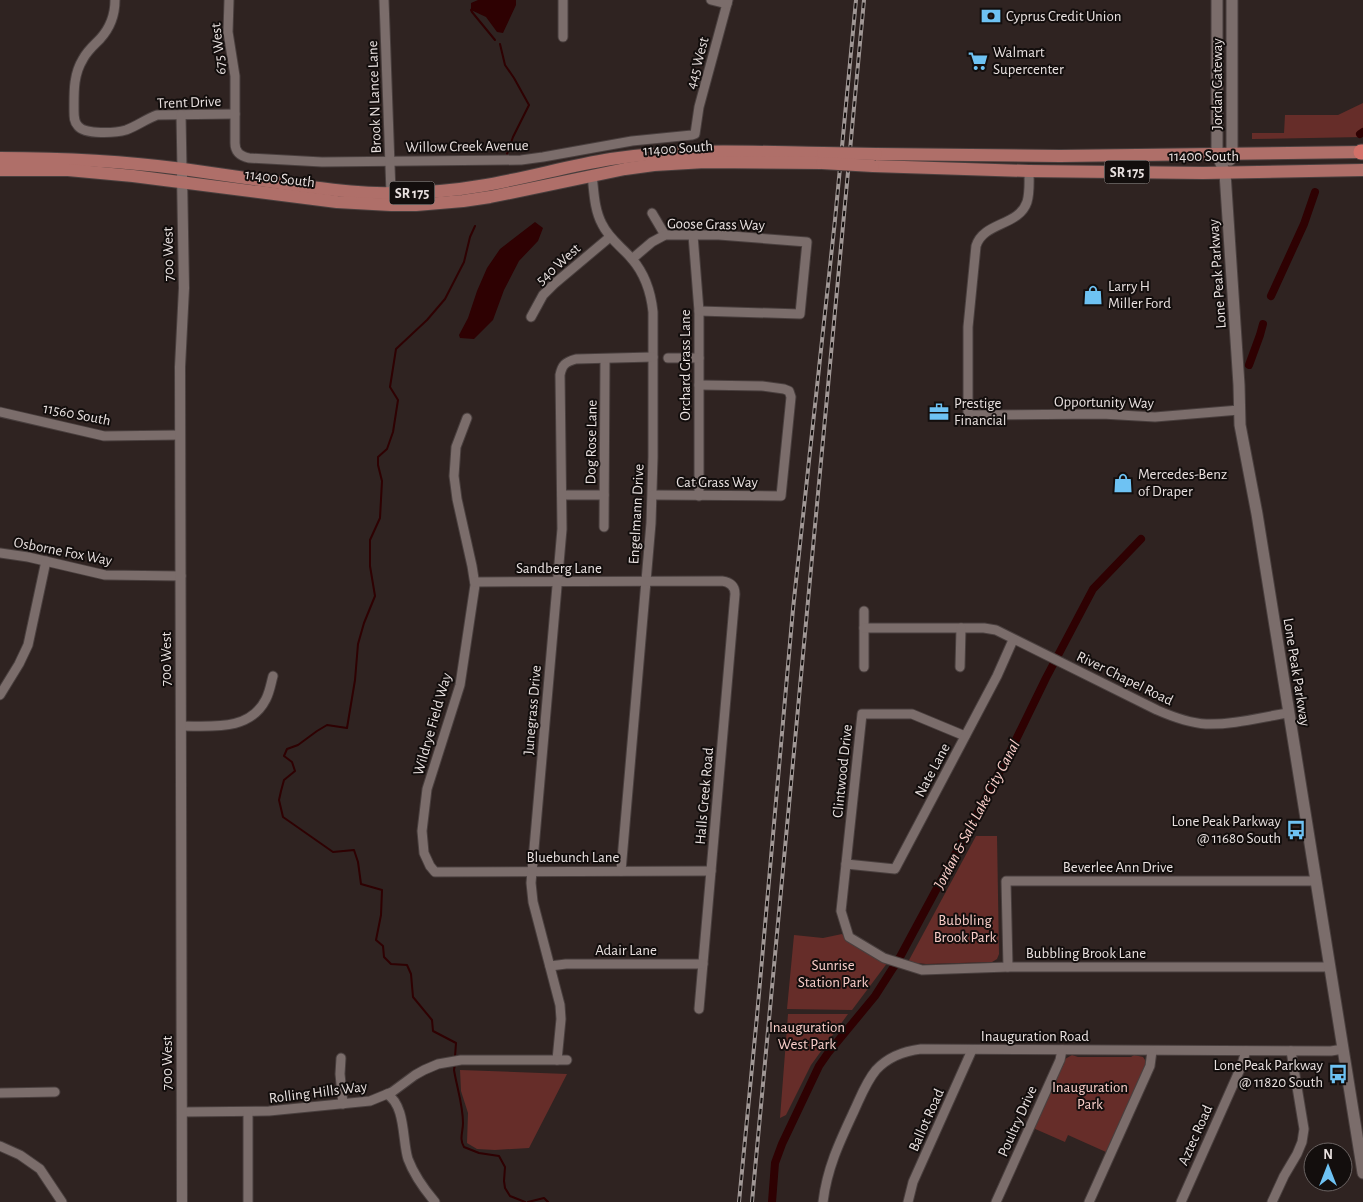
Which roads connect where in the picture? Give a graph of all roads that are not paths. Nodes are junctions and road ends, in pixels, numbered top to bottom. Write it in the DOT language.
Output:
graph roads {
  1 [pos="115,0"];
  2 [pos="229,0"];
  3 [pos="384,0"];
  4 [pos="563,0"];
  5 [pos="711,0"];
  6 [pos="1217,0"];
  7 [pos="1232,0"];
  8 [pos="727,2"];
  9 [pos="563,37"];
  10 [pos="235,114"];
  11 [pos="181,115"];
  12 [pos="695,134"];
  13 [pos="1362,152"];
  14 [pos="238,153"];
  15 [pos="659,153"];
  16 [pos="1217,154"];
  17 [pos="1232,154"];
  18 [pos="0,158"];
  19 [pos="823,158"];
  20 [pos="875,160"];
  21 [pos="390,162"];
  22 [pos="182,169"];
  23 [pos="0,170"];
  24 [pos="1363,170"];
  25 [pos="1029,171"];
  26 [pos="1226,173"];
  27 [pos="592,175"];
  28 [pos="182,182"];
  29 [pos="391,194"];
  30 [pos="652,214"];
  31 [pos="665,235"];
  32 [pos="693,235"];
  33 [pos="610,237"];
  34 [pos="632,259"];
  35 [pos="699,311"];
  36 [pos="530,316"];
  37 [pos="653,357"];
  38 [pos="668,358"];
  39 [pos="699,358"];
  40 [pos="605,359"];
  41 [pos="699,385"];
  42 [pos="1239,410"];
  43 [pos="0,412"];
  44 [pos="467,418"];
  45 [pos="180,436"];
  46 [pos="604,494"];
  47 [pos="562,495"];
  48 [pos="653,495"];
  49 [pos="699,496"];
  50 [pos="604,527"];
  51 [pos="0,553"];
  52 [pos="46,561"];
  53 [pos="181,576"];
  54 [pos="475,582"];
  55 [pos="557,582"];
  56 [pos="646,582"];
  57 [pos="733,586"];
  58 [pos="864,611"];
  59 [pos="864,628"];
  60 [pos="961,628"];
  61 [pos="1013,640"];
  62 [pos="960,666"];
  63 [pos="864,667"];
  64 [pos="273,676"];
  65 [pos="0,695"];
  66 [pos="1288,713"];
  67 [pos="182,726"];
  68 [pos="965,736"];
  69 [pos="846,864"];
  70 [pos="532,871"];
  71 [pos="621,871"];
  72 [pos="711,871"];
  73 [pos="436,872"];
  74 [pos="1316,880"];
  75 [pos="849,937"];
  76 [pos="703,964"];
  77 [pos="550,966"];
  78 [pos="1330,966"];
  79 [pos="1008,968"];
  80 [pos="699,1009"];
  81 [pos="1343,1049"];
  82 [pos="972,1050"];
  83 [pos="1062,1050"];
  84 [pos="1152,1050"];
  85 [pos="1246,1051"];
  86 [pos="1291,1051"];
  87 [pos="341,1058"];
  88 [pos="557,1060"];
  89 [pos="567,1060"];
  90 [pos="55,1092"];
  91 [pos="0,1093"];
  92 [pos="387,1094"];
  93 [pos="343,1104"];
  94 [pos="182,1112"];
  95 [pos="248,1112"];
  96 [pos="0,1146"];
  97 [pos="1363,1173"];
  98 [pos="62,1202"];
  99 [pos="182,1202"];
  100 [pos="248,1202"];
  101 [pos="434,1202"];
  102 [pos="823,1202"];
  103 [pos="908,1202"];
  104 [pos="996,1202"];
  105 [pos="1089,1202"];
  106 [pos="1181,1202"];
  107 [pos="1272,1202"];
  1 -- 11 [label="street, Trent Drive"];
  2 -- 10 [label="street, 675 West"];
  3 -- 21 [label="street, Brook N Lance Lane"];
  4 -- 9 [label="street"];
  5 -- 8 [label="street"];
  6 -- 16 [label="main road, Jordan Gateway"];
  7 -- 17 [label="main road, Jordan Gateway"];
  8 -- 12 [label="street, 445 West"];
  10 -- 11 [label="street, Trent Drive"];
  10 -- 14 [label="street, 675 West"];
  11 -- 22 [label="street, 700 West"];
  12 -- 21 [label="street, Willow Creek Avenue"];
  13 -- 17 [label="main road, 11400 South / SR 175"];
  14 -- 21 [label="street, Willow Creek Avenue"];
  15 -- 19 [label="main road, 11400 South / SR 175"];
  15 -- 27 [label="main road"];
  15 -- 29 [label="main road, 11400 South / SR 175"];
  16 -- 17 [label="main road, 11400 South / SR 175"];
  16 -- 20 [label="main road, 11400 South / SR 175"];
  16 -- 26 [label="main road, Jordan Gateway"];
  17 -- 26 [label="main road, Jordan Gateway"];
  18 -- 22 [label="main road, 11400 South / SR 175"];
  19 -- 20 [label="main road, 11400 South / SR 175, bridge"];
  19 -- 27 [label="main road, 11400 South / SR 175"];
  20 -- 25 [label="main road, 11400 South / SR 175"];
  21 -- 29 [label="street, Brook N Lance Lane"];
  22 -- 28 [label="street, 700 West"];
  22 -- 29 [label="main road, 11400 South / SR 175"];
  23 -- 28 [label="main road, 11400 South / SR 175"];
  24 -- 26 [label="main road, 11400 South / SR 175"];
  25 -- 26 [label="main road, 11400 South / SR 175"];
  25 -- 42 [label="street, Opportunity Way"];
  26 -- 42 [label="main road, Lone Peak Parkway"];
  27 -- 28 [label="main road, 11400 South / SR 175"];
  27 -- 33 [label="street, Engelmann Drive"];
  28 -- 45 [label="street, 700 West"];
  30 -- 31 [label="street"];
  31 -- 32 [label="street, Goose Grass Way"];
  31 -- 34 [label="street, Goose Grass Way"];
  32 -- 35 [label="street, Orchard Grass Lane"];
  32 -- 35 [label="street, Goose Grass Way"];
  33 -- 34 [label="street, Engelmann Drive"];
  33 -- 36 [label="street, 540 West"];
  34 -- 37 [label="street, Engelmann Drive"];
  35 -- 39 [label="street, Orchard Grass Lane"];
  37 -- 40 [label="street"];
  37 -- 48 [label="street, Engelmann Drive"];
  38 -- 39 [label="street"];
  39 -- 41 [label="street, Orchard Grass Lane"];
  40 -- 46 [label="street, Dog Rose Lane"];
  40 -- 47 [label="street, Junegrass Drive"];
  41 -- 49 [label="street, Orchard Grass Lane"];
  41 -- 49 [label="street, Cat Grass Way"];
  42 -- 66 [label="main road, Lone Peak Parkway"];
  43 -- 45 [label="street, 11560 South"];
  44 -- 54 [label="street"];
  45 -- 53 [label="street, 700 West"];
  46 -- 47 [label="street"];
  46 -- 50 [label="street, Dog Rose Lane"];
  47 -- 55 [label="street, Junegrass Drive"];
  48 -- 49 [label="street, Cat Grass Way"];
  48 -- 56 [label="street, Engelmann Drive"];
  51 -- 52 [label="street, Osborne Fox Way"];
  52 -- 53 [label="street, Osborne Fox Way"];
  52 -- 65 [label="street"];
  53 -- 67 [label="street, 700 West"];
  54 -- 55 [label="street, Sandberg Lane"];
  54 -- 73 [label="street, Wildrye Field Way"];
  55 -- 56 [label="street, Sandberg Lane"];
  55 -- 70 [label="street, Junegrass Drive"];
  56 -- 57 [label="street, Sandberg Lane"];
  56 -- 71 [label="street, Engelmann Drive"];
  57 -- 72 [label="street, Halls Creek Road"];
  58 -- 59 [label="street"];
  59 -- 60 [label="street, River Chapel Road"];
  59 -- 63 [label="street"];
  60 -- 61 [label="street, River Chapel Road"];
  60 -- 62 [label="street"];
  61 -- 66 [label="street, River Chapel Road"];
  61 -- 68 [label="street, Nate Lane"];
  64 -- 67 [label="street"];
  66 -- 74 [label="main road, Lone Peak Parkway"];
  67 -- 94 [label="street, 700 West"];
  68 -- 69 [label="street, Nate Lane"];
  68 -- 69 [label="street, Clintwood Drive"];
  69 -- 75 [label="street, Clintwood Drive"];
  70 -- 71 [label="street, Bluebunch Lane"];
  70 -- 73 [label="street, Bluebunch Lane"];
  70 -- 77 [label="street, Junegrass Drive"];
  71 -- 72 [label="street, Bluebunch Lane"];
  72 -- 76 [label="street, Halls Creek Road"];
  74 -- 78 [label="main road, Lone Peak Parkway"];
  74 -- 79 [label="street, Beverlee Ann Drive"];
  75 -- 79 [label="street, Bubbling Brook Lane"];
  76 -- 77 [label="street, Adair Lane"];
  76 -- 80 [label="street, Halls Creek Road"];
  77 -- 88 [label="street, Junegrass Drive"];
  78 -- 79 [label="street, Bubbling Brook Lane"];
  78 -- 81 [label="main road, Lone Peak Parkway"];
  81 -- 86 [label="street, Inauguration Road"];
  81 -- 97 [label="main road, Lone Peak Parkway"];
  82 -- 83 [label="street, Inauguration Road"];
  82 -- 102 [label="street, Inauguration Road"];
  82 -- 103 [label="street, Ballot Road"];
  83 -- 84 [label="street, Inauguration Road"];
  83 -- 104 [label="street, Poultry Drive"];
  84 -- 85 [label="street, Inauguration Road"];
  84 -- 105 [label="street"];
  85 -- 86 [label="street, Inauguration Road"];
  85 -- 106 [label="street, Aztec Road"];
  86 -- 107 [label="street"];
  87 -- 93 [label="street"];
  88 -- 89 [label="street, Rolling Hills Way"];
  88 -- 92 [label="street, Rolling Hills Way"];
  90 -- 91 [label="street"];
  92 -- 93 [label="street, Rolling Hills Way"];
  92 -- 101 [label="street"];
  93 -- 95 [label="street, Rolling Hills Way"];
  94 -- 95 [label="street, Rolling Hills Way"];
  94 -- 99 [label="street, 700 West"];
  95 -- 100 [label="street"];
  96 -- 98 [label="street"];
}
